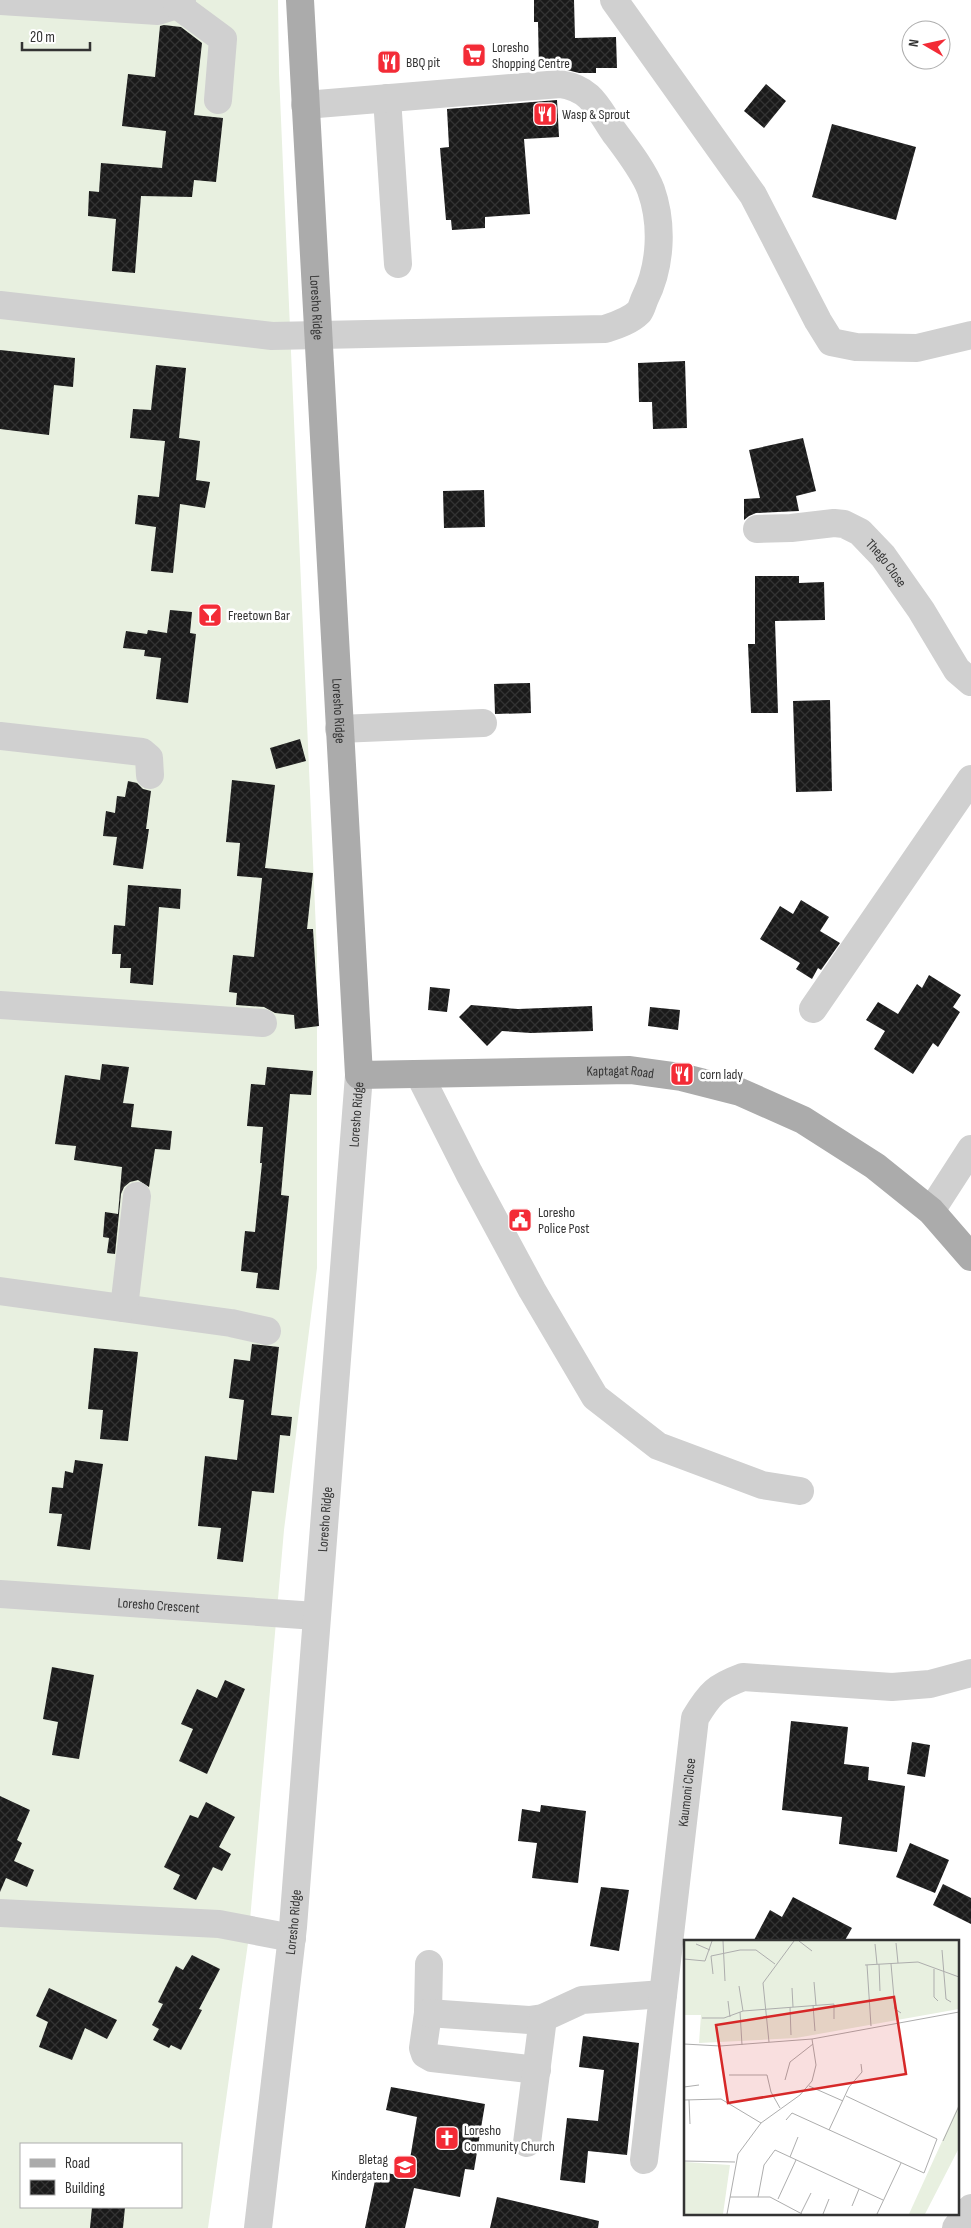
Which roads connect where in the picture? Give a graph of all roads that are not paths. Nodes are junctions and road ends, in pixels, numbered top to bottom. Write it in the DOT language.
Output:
graph roads {
  1 [pos="300,0"];
  2 [pos="614,0"];
  3 [pos="0,1"];
  4 [pos="180,2"];
  5 [pos="387,98"];
  6 [pos="218,100"];
  7 [pos="305,105"];
  8 [pos="398,264"];
  9 [pos="0,305"];
  10 [pos="317,334"];
  11 [pos="971,335"];
  12 [pos="757,529"];
  13 [pos="971,682"];
  14 [pos="483,723"];
  15 [pos="339,729"];
  16 [pos="0,736"];
  17 [pos="150,775"];
  18 [pos="971,779"];
  19 [pos="0,1005"];
  20 [pos="813,1009"];
  21 [pos="263,1022"];
  22 [pos="419,1074"];
  23 [pos="359,1075"];
  24 [pos="971,1149"];
  25 [pos="137,1196"];
  26 [pos="931,1211"];
  27 [pos="971,1257"];
  28 [pos="0,1291"];
  29 [pos="124,1308"];
  30 [pos="267,1330"];
  31 [pos="800,1491"];
  32 [pos="0,1594"];
  33 [pos="316,1616"];
  34 [pos="971,1673"];
  35 [pos="0,1913"];
  36 [pos="292,1938"];
  37 [pos="429,1964"];
  38 [pos="663,1994"];
  39 [pos="428,2013"];
  40 [pos="543,2018"];
  41 [pos="537,2070"];
  42 [pos="527,2143"];
  43 [pos="644,2160"];
  44 [pos="971,2208"];
  45 [pos="258,2228"];
  46 [pos="956,2228"];
  1 -- 7 [label="main road, Loresho Ridge"];
  2 -- 11 [label="street"];
  3 -- 4 [label="street"];
  4 -- 6 [label="street"];
  5 -- 7 [label="street"];
  5 -- 8 [label="street"];
  5 -- 10 [label="street"];
  7 -- 10 [label="main road, Loresho Ridge"];
  9 -- 10 [label="street"];
  10 -- 15 [label="main road, Loresho Ridge"];
  12 -- 13 [label="street, Thego Close"];
  14 -- 15 [label="street"];
  15 -- 23 [label="main road, Loresho Ridge"];
  16 -- 17 [label="street"];
  18 -- 20 [label="street"];
  19 -- 21 [label="street"];
  22 -- 23 [label="main road, Kaptagat Road"];
  22 -- 26 [label="main road, Kaptagat Road"];
  22 -- 31 [label="street"];
  23 -- 33 [label="street, Loresho Ridge"];
  24 -- 26 [label="street"];
  25 -- 29 [label="street"];
  26 -- 27 [label="main road, Kaptagat Road"];
  28 -- 29 [label="street"];
  29 -- 30 [label="street"];
  32 -- 33 [label="street, Loresho Crescent"];
  33 -- 36 [label="street, Loresho Ridge"];
  34 -- 38 [label="street, Kaumoni Close"];
  35 -- 36 [label="street"];
  36 -- 45 [label="street, Loresho Ridge"];
  37 -- 39 [label="street"];
  38 -- 40 [label="street"];
  38 -- 43 [label="street, Kaumoni Close"];
  39 -- 40 [label="street"];
  39 -- 41 [label="street"];
  40 -- 41 [label="street"];
  41 -- 42 [label="street"];
  44 -- 46 [label="street"];
}
